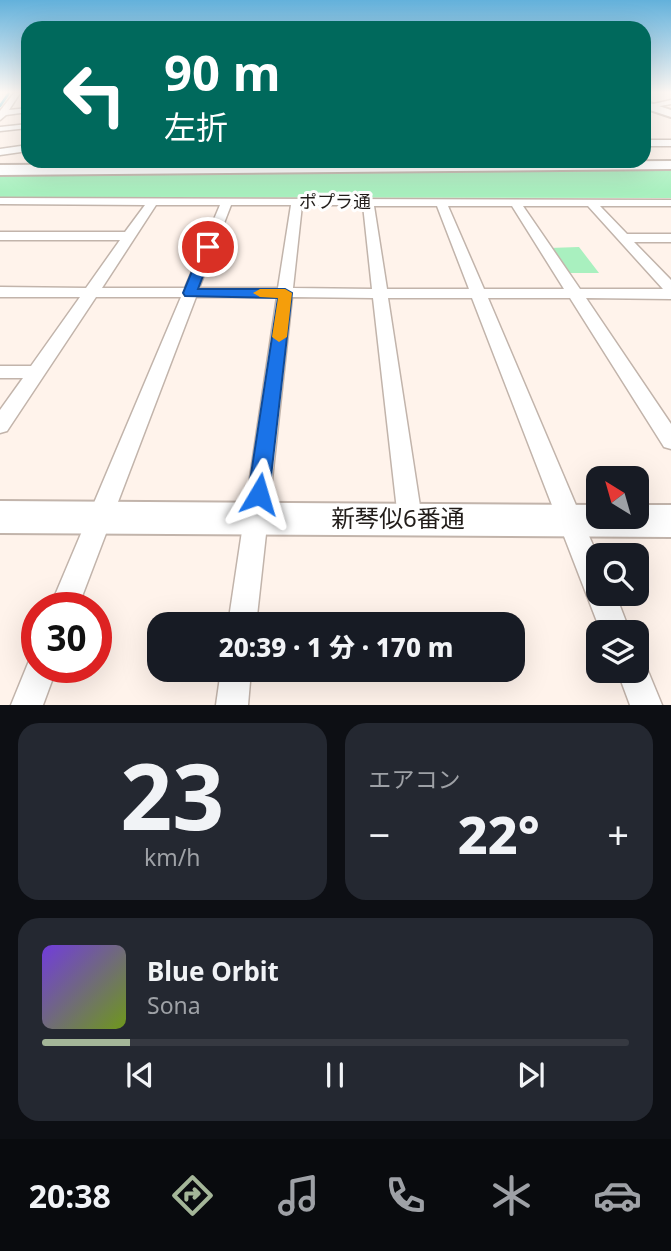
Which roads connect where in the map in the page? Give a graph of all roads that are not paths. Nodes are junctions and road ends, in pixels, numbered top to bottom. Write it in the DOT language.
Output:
graph roads {
  1 [pos="21,127"];
  2 [pos="0,130"];
  3 [pos="651,140"];
  4 [pos="651,143"];
  5 [pos="657,143"];
  6 [pos="671,143"];
  7 [pos="21,149"];
  8 [pos="0,152"];
  9 [pos="651,164"];
  10 [pos="671,165"];
  11 [pos="50,168"];
  12 [pos="0,170"];
  13 [pos="153,201"];
  14 [pos="227,201"];
  15 [pos="297,201"];
  16 [pos="2,202"];
  17 [pos="368,202"];
  18 [pos="441,202"];
  19 [pos="514,202"];
  20 [pos="591,202"];
  21 [pos="671,203"];
  22 [pos="0,236"];
  23 [pos="130,236"];
  24 [pos="671,238"];
  25 [pos="624,239"];
  26 [pos="671,289"];
  27 [pos="0,292"];
  28 [pos="92,292"];
  29 [pos="189,293"];
  30 [pos="285,293"];
  31 [pos="477,293"];
  32 [pos="574,293"];
  33 [pos="380,294"];
  34 [pos="671,295"];
  35 [pos="0,372"];
  36 [pos="37,372"];
  37 [pos="0,426"];
  38 [pos="671,441"];
  39 [pos="0,517"];
  40 [pos="99,517"];
  41 [pos="255,518"];
  42 [pos="410,519"];
  43 [pos="570,520"];
  44 [pos="671,521"];
  45 [pos="586,559"];
  46 [pos="71,592"];
  47 [pos="244,612"];
  48 [pos="235,682"];
  49 [pos="36,683"];
  50 [pos="637,683"];
  51 [pos="27,705"];
  52 [pos="232,705"];
  53 [pos="646,705"];
  1 -- 2 [label="street"];
  3 -- 5 [label="street"];
  4 -- 5 [label="street"];
  5 -- 6 [label="street"];
  7 -- 8 [label="street"];
  9 -- 10 [label="street, ポプラ通"];
  11 -- 12 [label="street, ポプラ通"];
  13 -- 14 [label="street, ポプラ通"];
  13 -- 16 [label="street, ポプラ通"];
  13 -- 23 [label="street"];
  14 -- 15 [label="street, ポプラ通"];
  14 -- 29 [label="street"];
  15 -- 17 [label="street, ポプラ通"];
  15 -- 30 [label="street"];
  17 -- 18 [label="street, ポプラ通"];
  17 -- 33 [label="street"];
  18 -- 19 [label="street, ポプラ通"];
  18 -- 31 [label="street"];
  19 -- 20 [label="street, ポプラ通"];
  19 -- 32 [label="street"];
  20 -- 21 [label="street, ポプラ通"];
  20 -- 25 [label="street"];
  22 -- 23 [label="street"];
  23 -- 28 [label="street"];
  24 -- 25 [label="street"];
  25 -- 26 [label="street"];
  27 -- 28 [label="street"];
  28 -- 29 [label="street"];
  28 -- 36 [label="street"];
  29 -- 30 [label="street"];
  29 -- 40 [label="street"];
  30 -- 33 [label="street"];
  30 -- 41 [label="street"];
  31 -- 32 [label="street"];
  31 -- 33 [label="street"];
  31 -- 43 [label="street"];
  32 -- 34 [label="street"];
  32 -- 38 [label="street"];
  33 -- 42 [label="street"];
  35 -- 36 [label="street"];
  36 -- 37 [label="street"];
  39 -- 40 [label="street, 新琴似6番通"];
  40 -- 41 [label="street, 新琴似6番通"];
  40 -- 46 [label="street"];
  41 -- 42 [label="street, 新琴似6番通"];
  41 -- 47 [label="street"];
  42 -- 43 [label="street, 新琴似6番通"];
  43 -- 44 [label="street, 新琴似6番通"];
  43 -- 45 [label="street"];
  48 -- 52 [label="street"];
  49 -- 51 [label="street"];
  50 -- 53 [label="street"];
}
